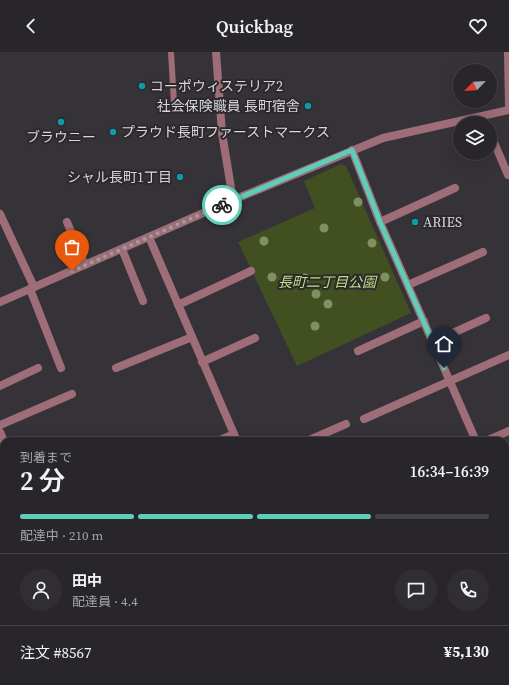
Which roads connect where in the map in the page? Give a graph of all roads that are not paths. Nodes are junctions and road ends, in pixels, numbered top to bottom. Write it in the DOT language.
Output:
graph roads {
  1 [pos="171,52"];
  2 [pos="216,52"];
  3 [pos="508,52"];
  4 [pos="174,103"];
  5 [pos="509,106"];
  6 [pos="509,110"];
  7 [pos="492,116"];
  8 [pos="453,124"];
  9 [pos="497,149"];
  10 [pos="352,150"];
  11 [pos="508,175"];
  12 [pos="455,188"];
  13 [pos="233,200"];
  14 [pos="0,214"];
  15 [pos="67,222"];
  16 [pos="380,222"];
  17 [pos="149,237"];
  18 [pos="122,249"];
  19 [pos="483,252"];
  20 [pos="85,265"];
  21 [pos="251,271"];
  22 [pos="408,285"];
  23 [pos="32,288"];
  24 [pos="143,301"];
  25 [pos="0,302"];
  26 [pos="178,305"];
  27 [pos="486,318"];
  28 [pos="424,321"];
  29 [pos="192,337"];
  30 [pos="255,338"];
  31 [pos="433,342"];
  32 [pos="358,351"];
  33 [pos="509,355"];
  34 [pos="202,362"];
  35 [pos="38,368"];
  36 [pos="61,368"];
  37 [pos="116,368"];
  38 [pos="450,382"];
  39 [pos="0,386"];
  40 [pos="72,394"];
  41 [pos="364,419"];
  42 [pos="346,424"];
  43 [pos="0,425"];
  44 [pos="509,431"];
  45 [pos="236,437"];
  46 [pos="316,437"];
  47 [pos="474,437"];
  48 [pos="495,437"];
  1 -- 4 [label="lane"];
  2 -- 13 [label="street"];
  3 -- 5 [label="street"];
  6 -- 7 [label="street"];
  8 -- 10 [label="street"];
  9 -- 11 [label="street"];
  10 -- 13 [label="street"];
  10 -- 16 [label="street"];
  12 -- 16 [label="street"];
  13 -- 17 [label="street"];
  14 -- 23 [label="street"];
  15 -- 20 [label="street"];
  16 -- 22 [label="street"];
  17 -- 18 [label="street"];
  17 -- 26 [label="street"];
  18 -- 20 [label="street"];
  18 -- 24 [label="street"];
  19 -- 22 [label="street"];
  20 -- 23 [label="street"];
  21 -- 26 [label="street"];
  22 -- 28 [label="street"];
  23 -- 25 [label="street"];
  23 -- 36 [label="street"];
  26 -- 29 [label="street"];
  27 -- 31 [label="street"];
  28 -- 31 [label="street"];
  28 -- 32 [label="street"];
  29 -- 34 [label="street"];
  29 -- 37 [label="street"];
  30 -- 34 [label="street"];
  31 -- 38 [label="street"];
  33 -- 38 [label="street"];
  34 -- 45 [label="street"];
  35 -- 39 [label="street"];
  38 -- 41 [label="street"];
  38 -- 47 [label="street"];
  40 -- 43 [label="street"];
  42 -- 46 [label="street"];
  44 -- 48 [label="street"];
}
